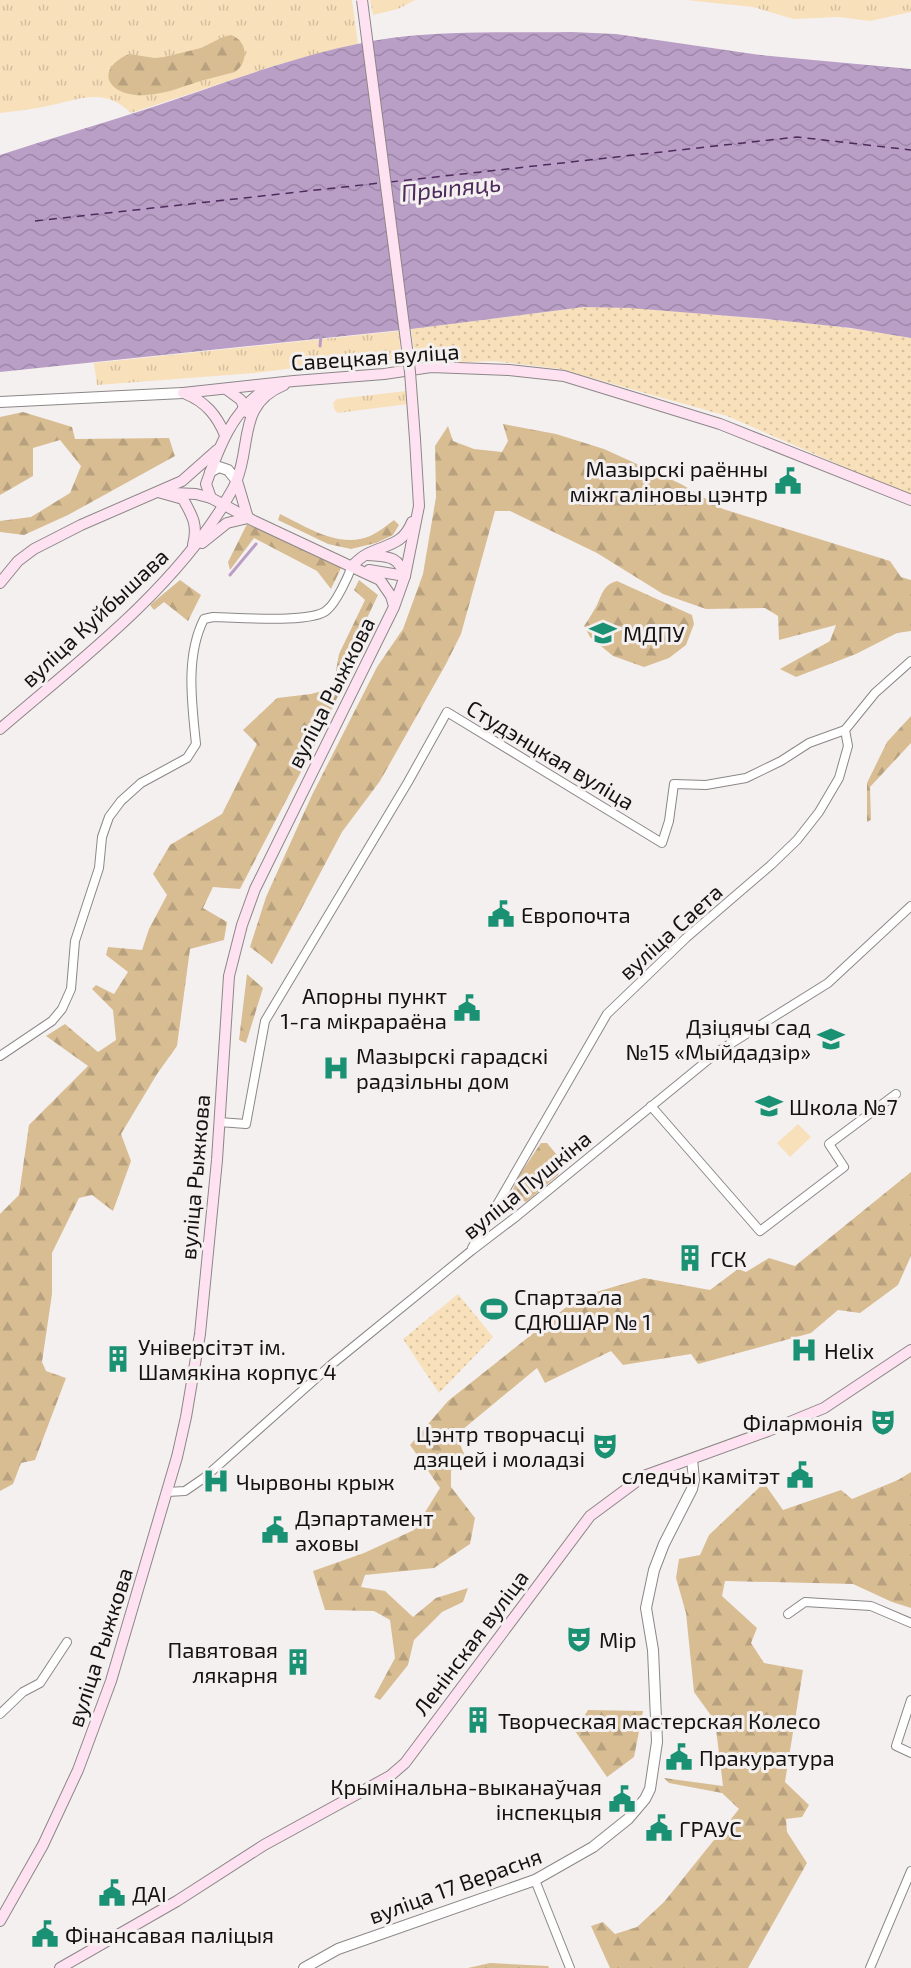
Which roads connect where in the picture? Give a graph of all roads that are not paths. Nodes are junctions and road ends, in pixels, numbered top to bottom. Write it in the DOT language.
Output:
graph roads {
  1 [pos="362,0"];
  2 [pos="294,381"];
  3 [pos="226,389"];
  4 [pos="183,393"];
  5 [pos="0,402"];
  6 [pos="244,407"];
  7 [pos="248,423"];
  8 [pos="223,441"];
  9 [pos="210,472"];
  10 [pos="237,481"];
  11 [pos="158,492"];
  12 [pos="211,498"];
  13 [pos="911,500"];
  14 [pos="223,506"];
  15 [pos="419,506"];
  16 [pos="248,518"];
  17 [pos="191,552"];
  18 [pos="365,555"];
  19 [pos="352,566"];
  20 [pos="405,576"];
  21 [pos="0,583"];
  22 [pos="394,606"];
  23 [pos="911,661"];
  24 [pos="0,729"];
  25 [pos="845,730"];
  26 [pos="911,906"];
  27 [pos="0,1056"];
  28 [pos="896,1094"];
  29 [pos="651,1106"];
  30 [pos="219,1122"];
  31 [pos="471,1251"];
  32 [pos="911,1350"];
  33 [pos="692,1459"];
  34 [pos="167,1492"];
  35 [pos="788,1614"];
  36 [pos="911,1623"];
  37 [pos="67,1642"];
  38 [pos="911,1700"];
  39 [pos="0,1714"];
  40 [pos="911,1753"];
  41 [pos="911,1871"];
  42 [pos="535,1880"];
  43 [pos="0,1921"];
  44 [pos="60,1968"];
  45 [pos="304,1968"];
  46 [pos="570,1968"];
  47 [pos="870,1968"];
  1 -- 15 [label="main road, вуліца Рыжкова, bridge"];
  2 -- 3 [label="main road, Савецкая вуліца"];
  2 -- 6 [label="main road"];
  2 -- 7 [label="main road, вуліца Куйбышава"];
  2 -- 13 [label="main road, Савецкая вуліца"];
  3 -- 4 [label="main road, Савецкая вуліца"];
  3 -- 6 [label="main road"];
  4 -- 5 [label="street, Савецкая вуліца"];
  4 -- 8 [label="main road"];
  6 -- 7 [label="main road"];
  6 -- 8 [label="main road"];
  7 -- 10 [label="main road, вуліца Куйбышава"];
  8 -- 9 [label="main road"];
  8 -- 11 [label="main road"];
  9 -- 10 [label="street"];
  9 -- 12 [label="main road"];
  10 -- 14 [label="main road, вуліца Куйбышава"];
  10 -- 16 [label="main road"];
  11 -- 12 [label="main road"];
  11 -- 17 [label="main road"];
  11 -- 21 [label="main road"];
  12 -- 14 [label="main road"];
  14 -- 16 [label="main road"];
  14 -- 17 [label="main road, вуліца Куйбышава"];
  15 -- 18 [label="main road"];
  15 -- 20 [label="main road, вуліца Рыжкова"];
  16 -- 17 [label="main road"];
  16 -- 19 [label="main road"];
  17 -- 24 [label="main road, вуліца Куйбышава"];
  18 -- 19 [label="main road"];
  18 -- 20 [label="main road"];
  19 -- 20 [label="main road"];
  19 -- 22 [label="main road"];
  19 -- 27 [label="street"];
  20 -- 22 [label="main road, вуліца Рыжкова"];
  22 -- 30 [label="main road, вуліца Рыжкова"];
  23 -- 25 [label="street"];
  25 -- 30 [label="street, Студэнцкая вуліца"];
  25 -- 31 [label="street, вуліца Саета"];
  26 -- 29 [label="street, вуліца Пушкіна"];
  28 -- 29 [label="street"];
  29 -- 31 [label="street, вуліца Пушкіна"];
  30 -- 34 [label="main road, вуліца Рыжкова"];
  31 -- 34 [label="street, вуліца Пушкіна"];
  32 -- 33 [label="main road, Ленінская вуліца"];
  33 -- 42 [label="street, вуліца 17 Верасня"];
  33 -- 44 [label="main road, Ленінская вуліца"];
  34 -- 43 [label="main road, вуліца Рыжкова"];
  35 -- 36 [label="street"];
  37 -- 39 [label="street"];
  38 -- 40 [label="street"];
  41 -- 47 [label="street"];
  42 -- 45 [label="street, вуліца 17 Верасня"];
  42 -- 46 [label="street"];
}
